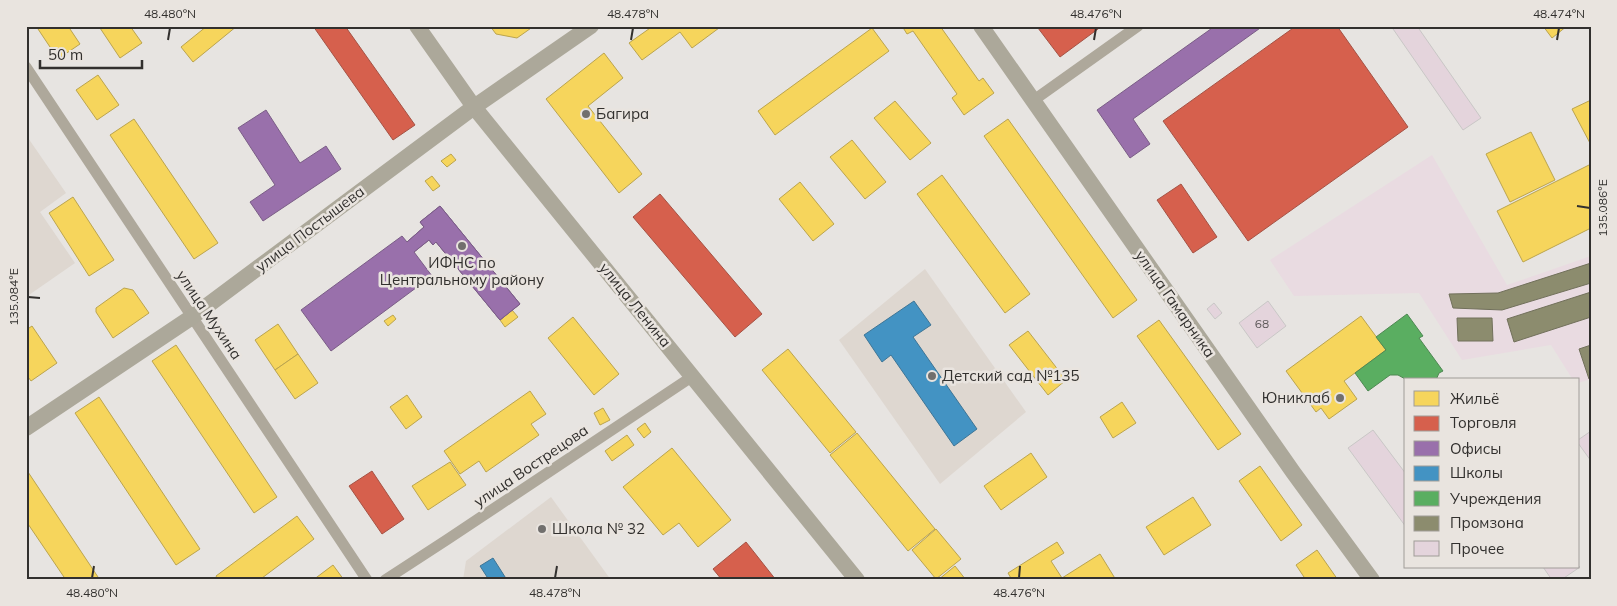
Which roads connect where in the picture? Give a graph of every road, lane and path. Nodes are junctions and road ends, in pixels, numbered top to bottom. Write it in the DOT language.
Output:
graph roads {
  1 [pos="417,26"];
  2 [pos="591,26"];
  3 [pos="981,26"];
  4 [pos="1138,26"];
  5 [pos="26,67"];
  6 [pos="1034,100"];
  7 [pos="474,107"];
  8 [pos="192,317"];
  9 [pos="693,376"];
  10 [pos="26,428"];
  11 [pos="367,580"];
  12 [pos="385,580"];
  13 [pos="857,580"];
  14 [pos="1372,580"];
  1 -- 7 [label="street, улица Ленина"];
  2 -- 7 [label="street, улица Постышева"];
  3 -- 6 [label="street, улица Гамарника"];
  4 -- 6 [label="street"];
  5 -- 8 [label="street, улица Мухина"];
  6 -- 14 [label="street, улица Гамарника"];
  7 -- 8 [label="street, улица Постышева"];
  7 -- 9 [label="street, улица Ленина"];
  8 -- 10 [label="street, улица Постышева"];
  8 -- 11 [label="street, улица Мухина"];
  9 -- 12 [label="street, улица Вострецова"];
  9 -- 13 [label="street, улица Ленина"];
}
